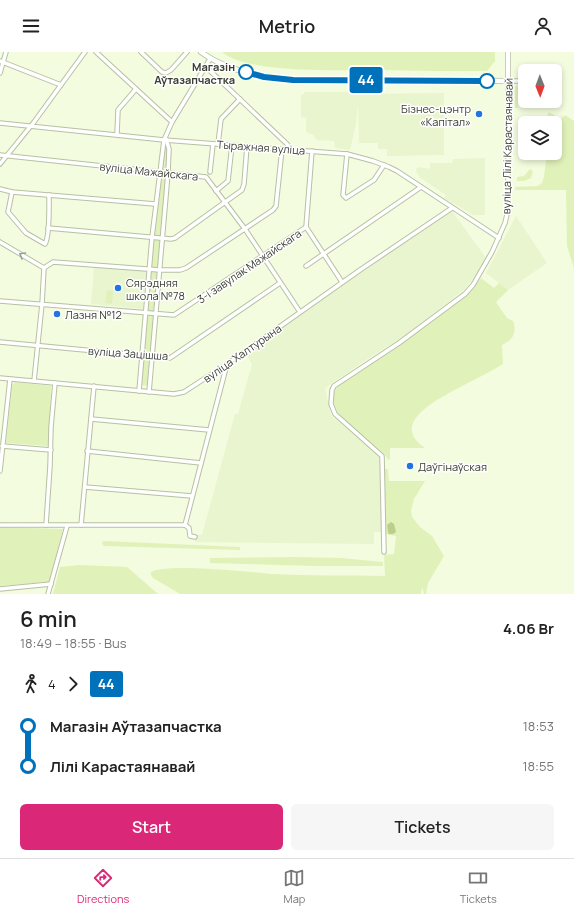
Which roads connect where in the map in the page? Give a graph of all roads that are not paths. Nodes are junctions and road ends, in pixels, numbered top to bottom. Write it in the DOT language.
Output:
graph roads {
  1 [pos="6,52"];
  2 [pos="85,52"];
  3 [pos="96,52"];
  4 [pos="141,52"];
  5 [pos="187,52"];
  6 [pos="201,52"];
  7 [pos="508,52"];
  8 [pos="210,59"];
  9 [pos="2,61"];
  10 [pos="206,67"];
  11 [pos="0,73"];
  12 [pos="508,81"];
  13 [pos="518,81"];
  14 [pos="61,85"];
  15 [pos="136,90"];
  16 [pos="240,99"];
  17 [pos="172,122"];
  18 [pos="0,123"];
  19 [pos="31,126"];
  20 [pos="117,134"];
  21 [pos="165,138"];
  22 [pos="213,144"];
  23 [pos="218,144"];
  24 [pos="232,145"];
  25 [pos="247,146"];
  26 [pos="282,149"];
  27 [pos="291,150"];
  28 [pos="312,151"];
  29 [pos="346,154"];
  30 [pos="0,156"];
  31 [pos="6,156"];
  32 [pos="0,164"];
  33 [pos="384,165"];
  34 [pos="210,172"];
  35 [pos="159,173"];
  36 [pos="168,173"];
  37 [pos="421,187"];
  38 [pos="0,189"];
  39 [pos="216,191"];
  40 [pos="12,192"];
  41 [pos="49,195"];
  42 [pos="225,203"];
  43 [pos="155,204"];
  44 [pos="452,208"];
  45 [pos="306,227"];
  46 [pos="48,228"];
  47 [pos="245,229"];
  48 [pos="152,237"];
  49 [pos="162,238"];
  50 [pos="498,238"];
  51 [pos="0,242"];
  52 [pos="324,254"];
  53 [pos="262,256"];
  54 [pos="306,266"];
  55 [pos="44,268"];
  56 [pos="149,270"];
  57 [pos="160,270"];
  58 [pos="342,282"];
  59 [pos="280,283"];
  60 [pos="0,301"];
  61 [pos="42,304"];
  62 [pos="300,312"];
  63 [pos="146,313"];
  64 [pos="156,314"];
  65 [pos="0,342"];
  66 [pos="37,346"];
  67 [pos="142,356"];
  68 [pos="152,357"];
  69 [pos="227,364"];
  70 [pos="0,378"];
  71 [pos="10,379"];
  72 [pos="34,381"];
  73 [pos="55,383"];
  74 [pos="94,386"];
  75 [pos="139,391"];
  76 [pos="149,392"];
  77 [pos="91,419"];
  78 [pos="209,430"];
  79 [pos="2,446"];
  80 [pos="51,450"];
  81 [pos="87,451"];
  82 [pos="200,463"];
  83 [pos="0,471"];
  84 [pos="85,487"];
  85 [pos="192,496"];
  86 [pos="0,525"];
  87 [pos="46,525"];
  88 [pos="81,525"];
  89 [pos="185,525"];
  90 [pos="67,526"];
  91 [pos="195,538"];
  92 [pos="384,552"];
  93 [pos="51,584"];
  94 [pos="0,589"];
  95 [pos="48,594"];
  1 -- 9 [label="street"];
  2 -- 14 [label="street"];
  3 -- 15 [label="street"];
  4 -- 5 [label="street"];
  6 -- 8 [label="main road"];
  7 -- 12 [label="main road, вуліца Лілі Карастаянавай"];
  8 -- 10 [label="street"];
  8 -- 12 [label="main road"];
  9 -- 11 [label="street"];
  9 -- 14 [label="street"];
  10 -- 16 [label="street"];
  10 -- 17 [label="street"];
  12 -- 13 [label="street"];
  12 -- 50 [label="street, вуліца Лілі Карастаянавай"];
  14 -- 19 [label="street"];
  15 -- 17 [label="street"];
  15 -- 20 [label="street"];
  16 -- 23 [label="street"];
  16 -- 27 [label="street"];
  17 -- 21 [label="street"];
  18 -- 19 [label="street, Тыражная вуліца"];
  19 -- 20 [label="street, Тыражная вуліца"];
  19 -- 31 [label="street"];
  20 -- 21 [label="street, Тыражная вуліца"];
  21 -- 22 [label="street, Тыражная вуліца"];
  21 -- 35 [label="street"];
  21 -- 36 [label="street"];
  22 -- 23 [label="street, Тыражная вуліца"];
  22 -- 34 [label="street"];
  23 -- 24 [label="street, Тыражная вуліца"];
  24 -- 25 [label="street, Тыражная вуліца"];
  24 -- 39 [label="street"];
  25 -- 26 [label="street, Тыражная вуліца"];
  25 -- 42 [label="street"];
  26 -- 27 [label="street, Тыражная вуліца"];
  26 -- 47 [label="street"];
  27 -- 28 [label="street, Тыражная вуліца"];
  28 -- 29 [label="street, Тыражная вуліца"];
  28 -- 45 [label="street, 3-і завулак Мажайскага"];
  29 -- 33 [label="street, Тыражная вуліца"];
  29 -- 33 [label="street"];
  30 -- 31 [label="street, вуліца Мажайскага"];
  31 -- 32 [label="street"];
  31 -- 35 [label="street, вуліца Мажайскага"];
  33 -- 37 [label="street, Тыражная вуліца"];
  35 -- 36 [label="street, вуліца Мажайскага"];
  35 -- 43 [label="street"];
  36 -- 39 [label="street, вуліца Мажайскага"];
  36 -- 49 [label="street"];
  37 -- 44 [label="street, Тыражная вуліца"];
  37 -- 52 [label="street"];
  38 -- 40 [label="street"];
  39 -- 42 [label="street, вуліца Мажайскага"];
  40 -- 41 [label="street"];
  40 -- 46 [label="street"];
  41 -- 43 [label="street"];
  41 -- 46 [label="street"];
  42 -- 47 [label="street, вуліца Мажайскага"];
  42 -- 49 [label="street"];
  43 -- 48 [label="street"];
  44 -- 50 [label="street, Тыражная вуліца"];
  44 -- 58 [label="street, вуліца Халтурына"];
  45 -- 52 [label="street"];
  45 -- 53 [label="street, 3-і завулак Мажайскага"];
  46 -- 48 [label="street"];
  47 -- 53 [label="street, вуліца Мажайскага"];
  47 -- 57 [label="street"];
  48 -- 49 [label="street"];
  48 -- 56 [label="street"];
  49 -- 57 [label="street"];
  50 -- 92 [label="street, вуліца Лілі Карастаянавай"];
  55 -- 51 [label="street, one-way"];
  52 -- 54 [label="street"];
  52 -- 58 [label="street"];
  53 -- 59 [label="street, вуліца Мажайскага"];
  53 -- 64 [label="street, 3-і завулак Мажайскага"];
  55 -- 56 [label="street"];
  55 -- 61 [label="street"];
  56 -- 57 [label="street"];
  56 -- 63 [label="street"];
  57 -- 64 [label="street"];
  58 -- 62 [label="street, вуліца Халтурына"];
  59 -- 62 [label="street, вуліца Мажайскага"];
  59 -- 68 [label="street, вуліца Зацішша"];
  60 -- 61 [label="street, 3-і завулак Мажайскага"];
  61 -- 63 [label="street, 3-і завулак Мажайскага"];
  61 -- 66 [label="street"];
  62 -- 69 [label="street, вуліца Халтурына"];
  63 -- 64 [label="street, 3-і завулак Мажайскага"];
  63 -- 67 [label="street"];
  64 -- 68 [label="street"];
  65 -- 66 [label="street, вуліца Зацішша"];
  66 -- 67 [label="street, вуліца Зацішша"];
  66 -- 72 [label="street"];
  67 -- 68 [label="street, вуліца Зацішша"];
  67 -- 75 [label="street"];
  68 -- 76 [label="street"];
  69 -- 76 [label="street, вуліца Халтурына"];
  69 -- 78 [label="street"];
  70 -- 71 [label="street, вуліца Халтурына"];
  71 -- 72 [label="street, вуліца Халтурына"];
  71 -- 79 [label="street"];
  72 -- 73 [label="street, вуліца Халтурына"];
  73 -- 74 [label="street, вуліца Халтурына"];
  73 -- 80 [label="street"];
  74 -- 75 [label="street, вуліца Халтурына"];
  74 -- 77 [label="street"];
  75 -- 76 [label="street, вуліца Халтурына"];
  77 -- 78 [label="street"];
  77 -- 81 [label="street"];
  78 -- 82 [label="street"];
  79 -- 80 [label="street"];
  79 -- 83 [label="street"];
  80 -- 87 [label="street"];
  81 -- 82 [label="street"];
  81 -- 84 [label="street"];
  82 -- 85 [label="street"];
  84 -- 85 [label="street"];
  84 -- 88 [label="street"];
  85 -- 89 [label="street"];
  86 -- 87 [label="street"];
  87 -- 90 [label="street"];
  88 -- 89 [label="street"];
  88 -- 90 [label="street"];
  89 -- 91 [label="street"];
  90 -- 93 [label="street"];
  93 -- 94 [label="street"];
  93 -- 95 [label="street"];
}
